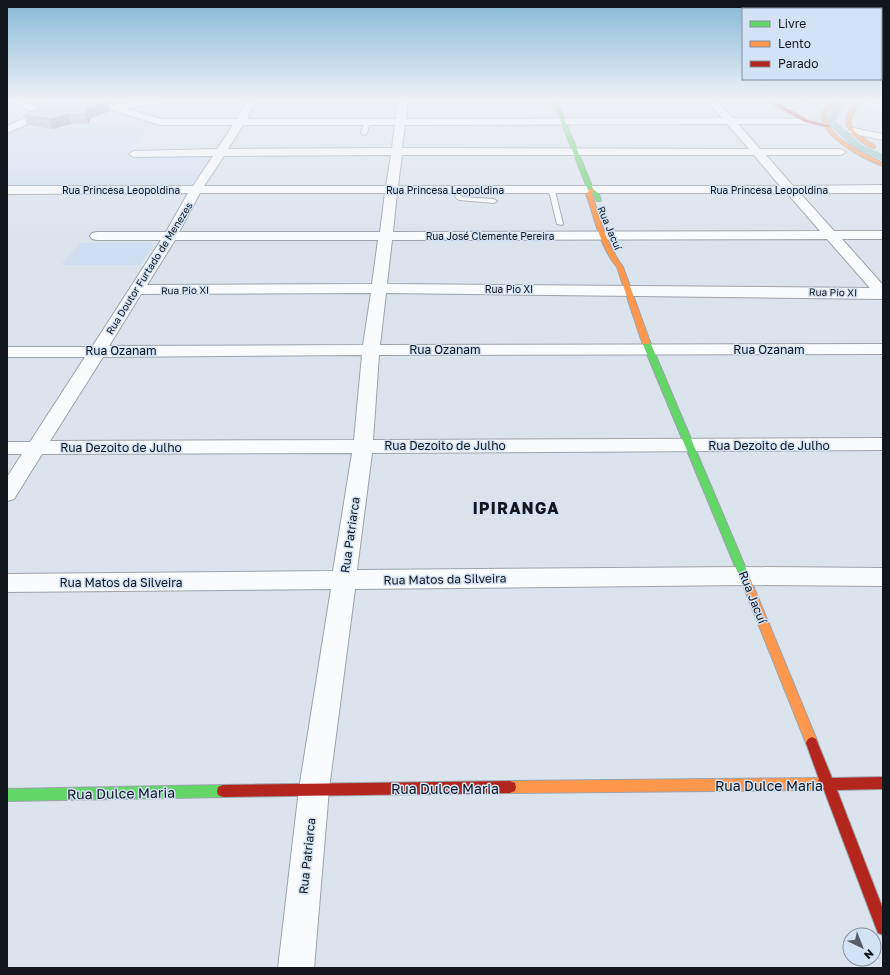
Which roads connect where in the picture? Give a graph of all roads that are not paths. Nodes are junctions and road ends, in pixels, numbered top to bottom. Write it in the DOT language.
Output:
graph roads {
  1 [pos="224,146"];
  2 [pos="397,146"];
  3 [pos="573,146"];
  4 [pos="752,146"];
  5 [pos="851,146"];
  6 [pos="874,146"];
  7 [pos="396,151"];
  8 [pos="220,152"];
  9 [pos="757,152"];
  10 [pos="841,152"];
  11 [pos="883,152"];
  12 [pos="576,153"];
  13 [pos="134,154"];
  14 [pos="883,165"];
  15 [pos="883,189"];
  16 [pos="7,190"];
  17 [pos="196,190"];
  18 [pos="392,190"];
  19 [pos="458,190"];
  20 [pos="591,190"];
  21 [pos="792,190"];
  22 [pos="552,191"];
  23 [pos="494,200"];
  24 [pos="560,224"];
  25 [pos="613,235"];
  26 [pos="831,235"];
  27 [pos="883,235"];
  28 [pos="97,236"];
  29 [pos="386,236"];
  30 [pos="170,237"];
  31 [pos="620,267"];
  32 [pos="380,288"];
  33 [pos="627,289"];
  34 [pos="136,290"];
  35 [pos="882,293"];
  36 [pos="649,349"];
  37 [pos="883,349"];
  38 [pos="98,350"];
  39 [pos="371,350"];
  40 [pos="7,352"];
  41 [pos="883,444"];
  42 [pos="688,445"];
  43 [pos="363,446"];
  44 [pos="37,447"];
  45 [pos="7,448"];
  46 [pos="7,494"];
  47 [pos="745,576"];
  48 [pos="883,577"];
  49 [pos="344,580"];
  50 [pos="7,583"];
  51 [pos="883,783"];
  52 [pos="827,784"];
  53 [pos="314,788"];
  54 [pos="7,795"];
  55 [pos="883,928"];
  56 [pos="296,968"];
  1 -- 8 [label="street, Rua Doutor Furtado de Menezes"];
  2 -- 7 [label="street, Rua Patriarca"];
  3 -- 12 [label="main road, Rua Jacuí"];
  4 -- 9 [label="street"];
  5 -- 14 [label="main road"];
  6 -- 11 [label="main road"];
  7 -- 8 [label="street"];
  7 -- 12 [label="street"];
  7 -- 18 [label="street, Rua Patriarca"];
  8 -- 13 [label="street"];
  8 -- 17 [label="street, Rua Doutor Furtado de Menezes"];
  9 -- 10 [label="street"];
  9 -- 12 [label="street"];
  9 -- 21 [label="street"];
  12 -- 20 [label="main road, Rua Jacuí"];
  15 -- 21 [label="street, Rua Princesa Leopoldina"];
  16 -- 17 [label="street, Rua Princesa Leopoldina"];
  17 -- 18 [label="street, Rua Princesa Leopoldina"];
  17 -- 30 [label="street, Rua Doutor Furtado de Menezes"];
  18 -- 19 [label="street, Rua Princesa Leopoldina"];
  18 -- 29 [label="street, Rua Patriarca"];
  19 -- 22 [label="street, Rua Princesa Leopoldina"];
  19 -- 23 [label="lane"];
  20 -- 21 [label="street, Rua Princesa Leopoldina"];
  20 -- 22 [label="street, Rua Princesa Leopoldina"];
  20 -- 25 [label="main road, Rua Jacuí"];
  20 -- 25 [label="main road, Rua Jacuí"];
  21 -- 26 [label="street"];
  22 -- 24 [label="lane"];
  25 -- 26 [label="street, Rua José Clemente Pereira"];
  25 -- 29 [label="street, Rua José Clemente Pereira"];
  25 -- 31 [label="main road, Rua Jacuí"];
  25 -- 31 [label="main road, Rua Jacuí"];
  26 -- 27 [label="street, Rua José Clemente Pereira"];
  26 -- 35 [label="street"];
  28 -- 30 [label="street, Rua José Clemente Pereira"];
  29 -- 30 [label="street, Rua José Clemente Pereira"];
  29 -- 32 [label="street, Rua Patriarca"];
  30 -- 34 [label="street, Rua Doutor Furtado de Menezes"];
  31 -- 33 [label="main road, Rua Jacuí"];
  32 -- 33 [label="street, Rua Pio XI"];
  32 -- 34 [label="street, Rua Pio XI"];
  32 -- 39 [label="street, Rua Patriarca"];
  33 -- 35 [label="street, Rua Pio XI"];
  33 -- 36 [label="main road, Rua Jacuí"];
  34 -- 38 [label="street, Rua Doutor Furtado de Menezes"];
  36 -- 37 [label="street, Rua Ozanam"];
  36 -- 39 [label="street, Rua Ozanam"];
  36 -- 42 [label="main road, Rua Jacuí"];
  38 -- 39 [label="street, Rua Ozanam"];
  38 -- 40 [label="street, Rua Ozanam"];
  38 -- 44 [label="street, Rua Doutor Furtado de Menezes"];
  39 -- 43 [label="street, Rua Patriarca"];
  41 -- 42 [label="street, Rua Dezoito de Julho"];
  42 -- 43 [label="street, Rua Dezoito de Julho"];
  42 -- 47 [label="main road, Rua Jacuí"];
  43 -- 44 [label="street, Rua Dezoito de Julho"];
  43 -- 49 [label="street, Rua Patriarca"];
  44 -- 45 [label="street, Rua Dezoito de Julho"];
  44 -- 46 [label="street, Rua Doutor Furtado de Menezes"];
  47 -- 48 [label="street, Rua Matos da Silveira"];
  47 -- 49 [label="street, Rua Matos da Silveira"];
  47 -- 52 [label="main road, Rua Jacuí"];
  49 -- 50 [label="street, Rua Matos da Silveira"];
  49 -- 53 [label="street, Rua Patriarca"];
  51 -- 52 [label="main road, Rua Dulce Maria"];
  52 -- 53 [label="main road, Rua Dulce Maria"];
  52 -- 55 [label="main road, Rua Jacuí"];
  53 -- 54 [label="main road, Rua Dulce Maria"];
  53 -- 56 [label="street, Rua Patriarca"];
}
